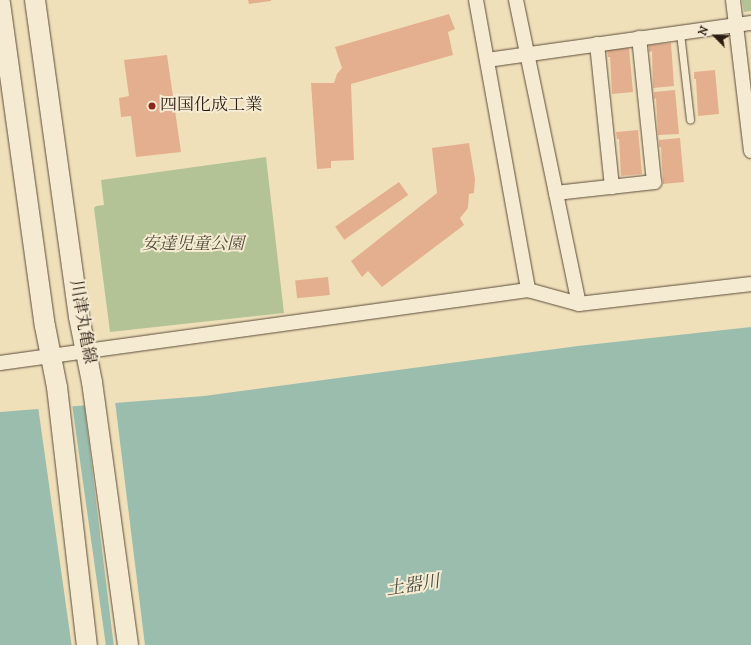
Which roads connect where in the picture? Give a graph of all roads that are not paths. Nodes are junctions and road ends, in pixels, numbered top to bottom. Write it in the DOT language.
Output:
graph roads {
  1 [pos="35,0"];
  2 [pos="476,0"];
  3 [pos="516,0"];
  4 [pos="733,0"];
  5 [pos="0,3"];
  6 [pos="751,23"];
  7 [pos="736,25"];
  8 [pos="680,32"];
  9 [pos="639,38"];
  10 [pos="597,44"];
  11 [pos="527,55"];
  12 [pos="487,60"];
  13 [pos="690,119"];
  14 [pos="751,151"];
  15 [pos="612,187"];
  16 [pos="556,193"];
  17 [pos="751,284"];
  18 [pos="528,290"];
  19 [pos="579,304"];
  20 [pos="87,351"];
  21 [pos="51,357"];
  22 [pos="0,363"];
  23 [pos="87,645"];
  24 [pos="128,645"];
  1 -- 20 [label="main road, 川津丸亀線"];
  2 -- 12 [label="street"];
  3 -- 11 [label="street"];
  4 -- 7 [label="street"];
  5 -- 21 [label="main road, 川津丸亀線"];
  6 -- 7 [label="street"];
  7 -- 8 [label="street"];
  7 -- 14 [label="street"];
  8 -- 9 [label="street"];
  8 -- 13 [label="lane"];
  9 -- 10 [label="street"];
  9 -- 15 [label="street"];
  10 -- 11 [label="street"];
  10 -- 15 [label="street"];
  11 -- 12 [label="street"];
  11 -- 16 [label="street"];
  12 -- 18 [label="street"];
  15 -- 16 [label="street"];
  16 -- 19 [label="street"];
  17 -- 19 [label="street"];
  18 -- 19 [label="street"];
  18 -- 20 [label="street"];
  20 -- 21 [label="street"];
  20 -- 24 [label="main road, 川津丸亀線"];
  21 -- 22 [label="street"];
  21 -- 23 [label="main road, 川津丸亀線"];
}
